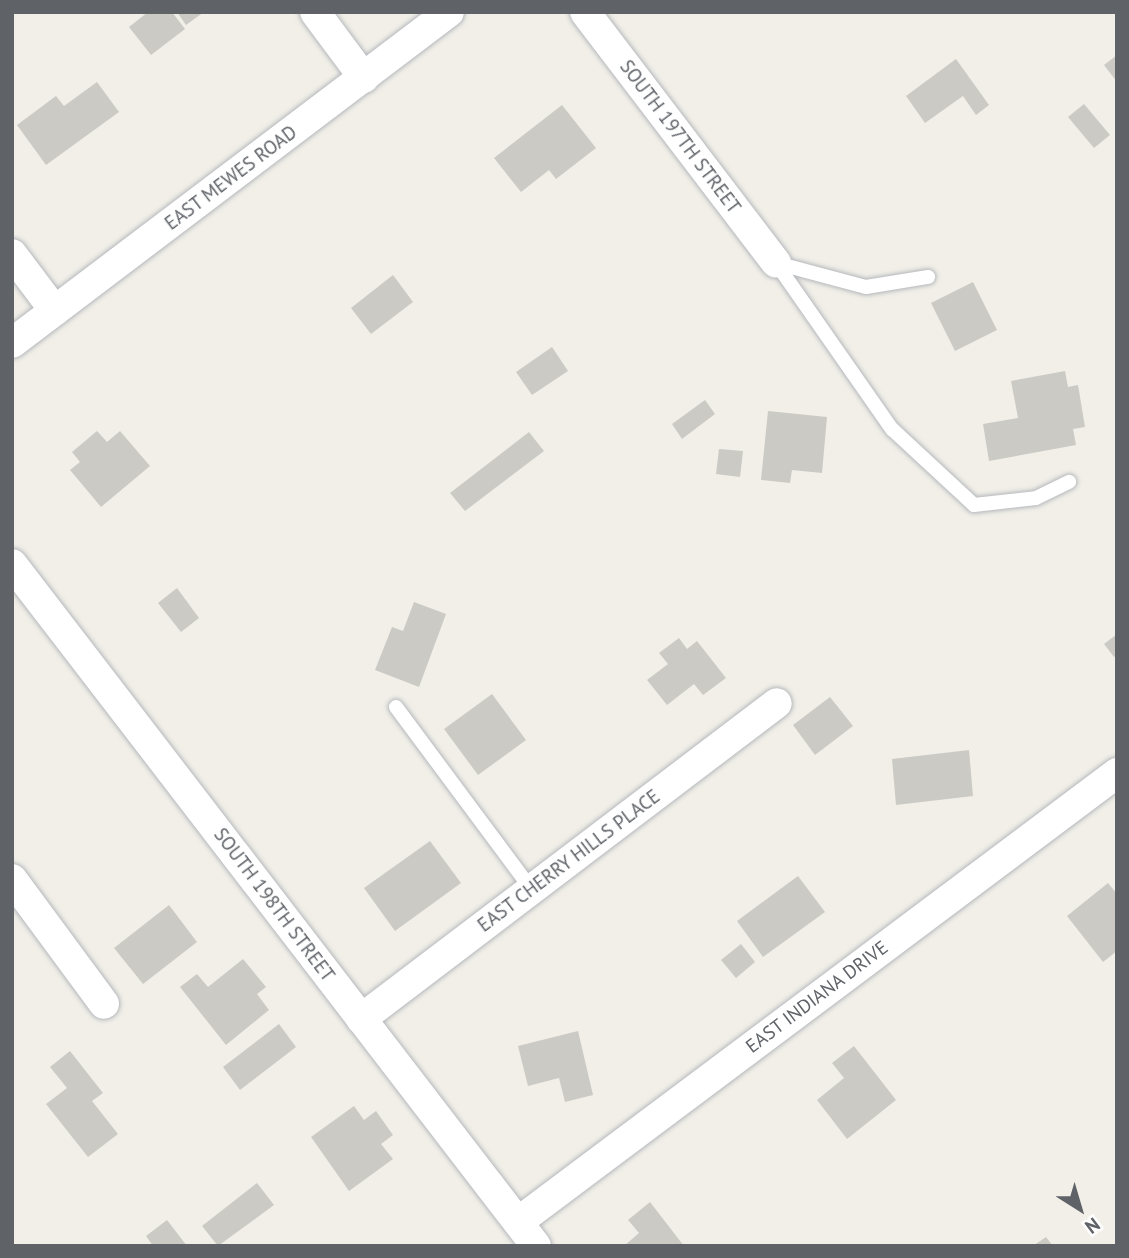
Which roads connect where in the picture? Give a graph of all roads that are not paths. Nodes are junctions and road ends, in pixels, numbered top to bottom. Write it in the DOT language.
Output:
graph roads {
  1 [pos="315,12"];
  2 [pos="449,12"];
  3 [pos="584,12"];
  4 [pos="365,78"];
  5 [pos="12,254"];
  6 [pos="776,262"];
  7 [pos="928,277"];
  8 [pos="55,311"];
  9 [pos="12,343"];
  10 [pos="1069,482"];
  11 [pos="12,564"];
  12 [pos="777,703"];
  13 [pos="396,707"];
  14 [pos="1117,774"];
  15 [pos="12,878"];
  16 [pos="531,889"];
  17 [pos="104,1003"];
  18 [pos="361,1019"];
  19 [pos="518,1222"];
  20 [pos="536,1246"];
  1 -- 4 [label="street"];
  2 -- 4 [label="street, EAST MEWES ROAD"];
  3 -- 6 [label="street, SOUTH 197TH STREET"];
  4 -- 8 [label="street, EAST MEWES ROAD"];
  5 -- 8 [label="street"];
  6 -- 7 [label="lane"];
  6 -- 10 [label="lane"];
  8 -- 9 [label="street, EAST MEWES ROAD"];
  11 -- 18 [label="street, SOUTH 198TH STREET"];
  12 -- 16 [label="street, EAST CHERRY HILLS PLACE"];
  13 -- 16 [label="lane"];
  14 -- 19 [label="street, EAST INDIANA DRIVE"];
  15 -- 17 [label="street"];
  16 -- 18 [label="street, EAST CHERRY HILLS PLACE"];
  18 -- 19 [label="street, SOUTH 198TH STREET"];
  19 -- 20 [label="street, SOUTH 198TH STREET"];
}
